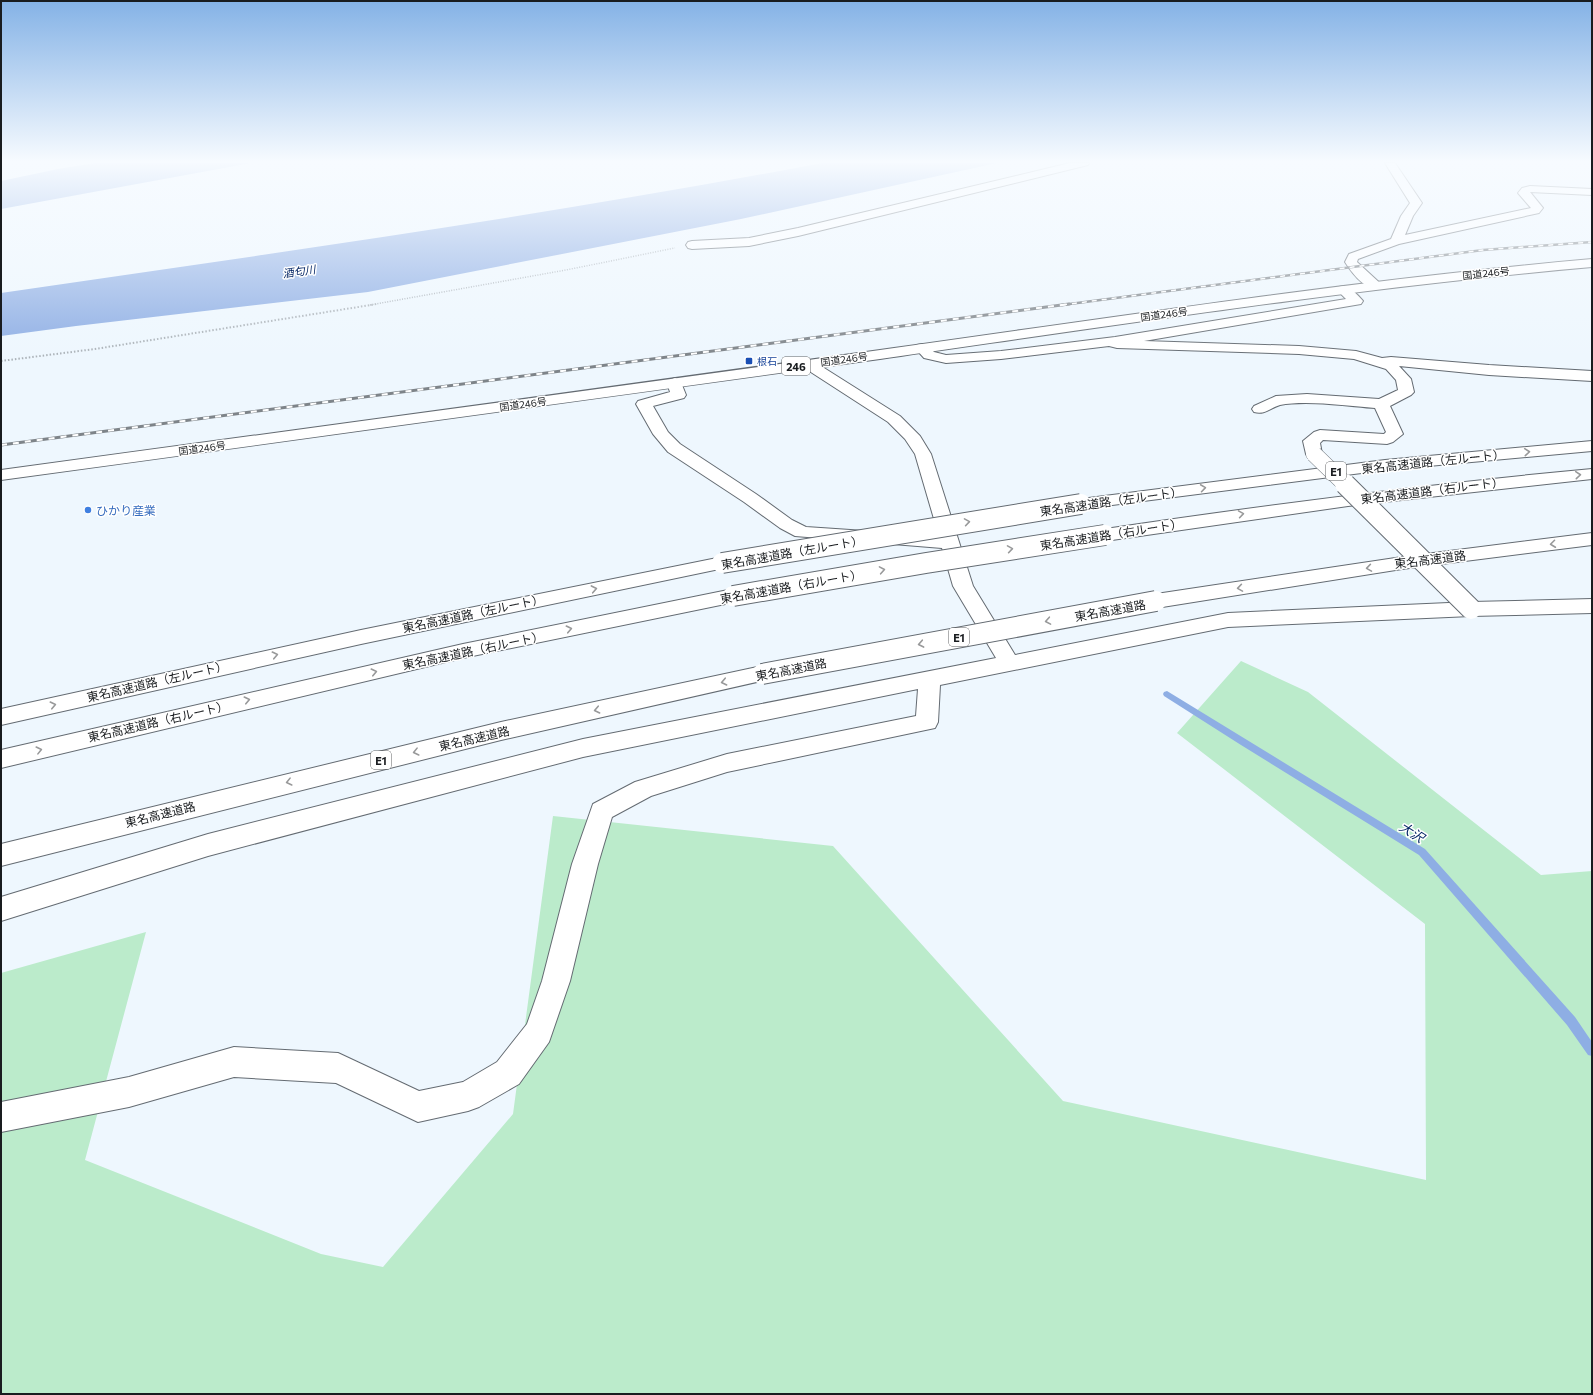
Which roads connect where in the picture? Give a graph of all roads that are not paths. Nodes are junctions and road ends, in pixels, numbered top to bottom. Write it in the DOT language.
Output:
graph roads {
  1 [pos="814,228"];
  2 [pos="1402,228"];
  3 [pos="1456,228"];
  4 [pos="1396,241"];
  5 [pos="692,245"];
  6 [pos="1592,263"];
  7 [pos="1375,286"];
  8 [pos="1344,290"];
  9 [pos="1108,341"];
  10 [pos="922,348"];
  11 [pos="1380,363"];
  12 [pos="808,364"];
  13 [pos="1592,376"];
  14 [pos="675,383"];
  15 [pos="1381,404"];
  16 [pos="1260,409"];
  17 [pos="1592,446"];
  18 [pos="1592,474"];
  19 [pos="1,475"];
  20 [pos="1592,539"];
  21 [pos="950,543"];
  22 [pos="1592,606"];
  23 [pos="1471,609"];
  24 [pos="1010,664"];
  25 [pos="930,679"];
  26 [pos="1,717"];
  27 [pos="1,759"];
  28 [pos="1,855"];
  29 [pos="1,909"];
  30 [pos="1,1118"];
  1 -- 5 [label="main road"];
  2 -- 4 [label="main road"];
  3 -- 4 [label="main road"];
  4 -- 7 [label="main road"];
  6 -- 7 [label="main road, 国道246号 / 246"];
  7 -- 8 [label="main road, 国道246号 / 246"];
  8 -- 9 [label="main road"];
  8 -- 10 [label="main road, 国道246号 / 246"];
  9 -- 10 [label="main road"];
  9 -- 11 [label="main road"];
  10 -- 12 [label="main road, 国道246号 / 246"];
  11 -- 13 [label="main road"];
  11 -- 15 [label="main road"];
  12 -- 14 [label="main road, 国道246号 / 246"];
  12 -- 21 [label="main road"];
  14 -- 19 [label="main road, 国道246号 / 246"];
  14 -- 21 [label="main road"];
  15 -- 16 [label="main road"];
  15 -- 23 [label="main road, bridge"];
  26 -- 17 [label="main road, 東名高速道路（左ルート） / E1, one-way, bridge"];
  27 -- 18 [label="main road, 東名高速道路（右ルート）, one-way, bridge"];
  20 -- 28 [label="main road, 東名高速道路 / E1, one-way, bridge"];
  21 -- 24 [label="main road"];
  22 -- 23 [label="main road"];
  23 -- 24 [label="main road"];
  24 -- 25 [label="main road"];
  25 -- 29 [label="main road"];
  25 -- 30 [label="main road"];
}
